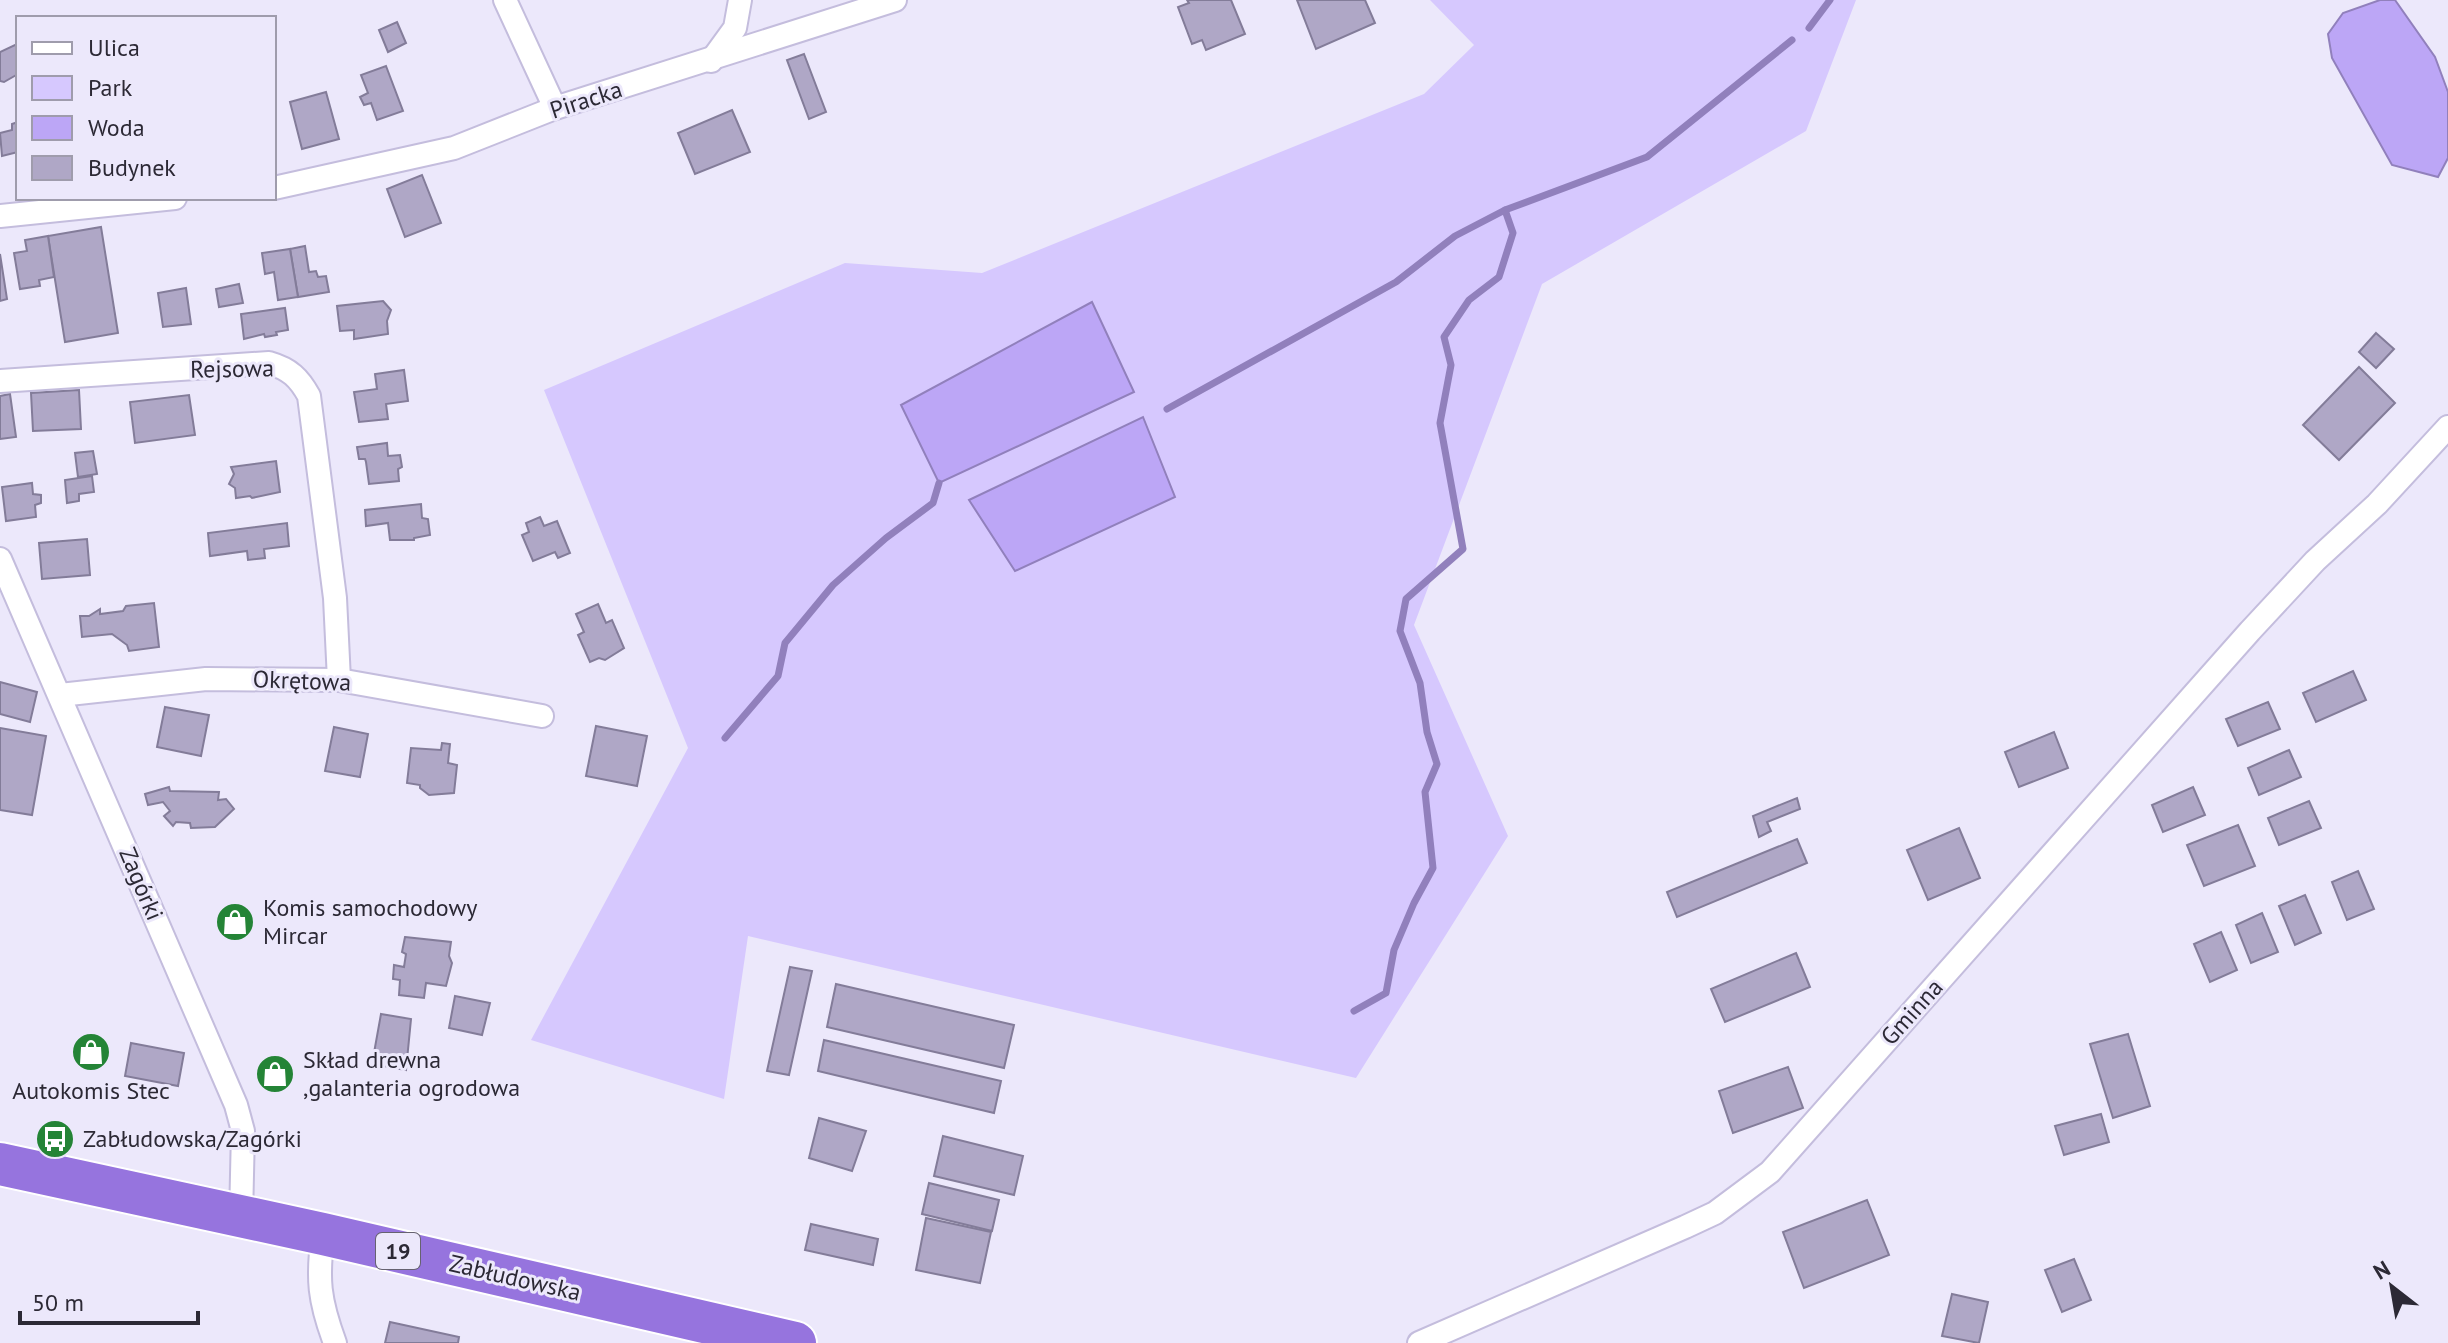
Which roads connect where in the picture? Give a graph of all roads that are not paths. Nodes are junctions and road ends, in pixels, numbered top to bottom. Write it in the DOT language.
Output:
graph roads {
  1 [pos="505,0"];
  2 [pos="740,0"];
  3 [pos="895,0"];
  4 [pos="711,61"];
  5 [pos="555,108"];
  6 [pos="276,188"];
  7 [pos="156,200"];
  8 [pos="0,216"];
  9 [pos="0,381"];
  10 [pos="2448,427"];
  11 [pos="0,559"];
  12 [pos="339,680"];
  13 [pos="60,695"];
  14 [pos="542,716"];
  15 [pos="0,1164"];
  16 [pos="241,1218"];
  17 [pos="323,1234"];
  18 [pos="335,1343"];
  19 [pos="795,1343"];
  20 [pos="1419,1343"];
  1 -- 5 [label="street"];
  2 -- 4 [label="street"];
  3 -- 4 [label="street, Piracka"];
  4 -- 5 [label="street, Piracka"];
  5 -- 6 [label="street, Piracka"];
  7 -- 8 [label="street"];
  9 -- 12 [label="street, Rejsowa"];
  10 -- 20 [label="street, Gminna"];
  11 -- 13 [label="street, Zagórki"];
  12 -- 13 [label="street, Okrętowa"];
  12 -- 14 [label="street, Okrętowa"];
  13 -- 16 [label="street, Zagórki"];
  15 -- 16 [label="highway, Zabłudowska / 19"];
  16 -- 17 [label="highway, Zabłudowska / 19"];
  17 -- 18 [label="street"];
  17 -- 19 [label="highway, Zabłudowska / 19"];
}
